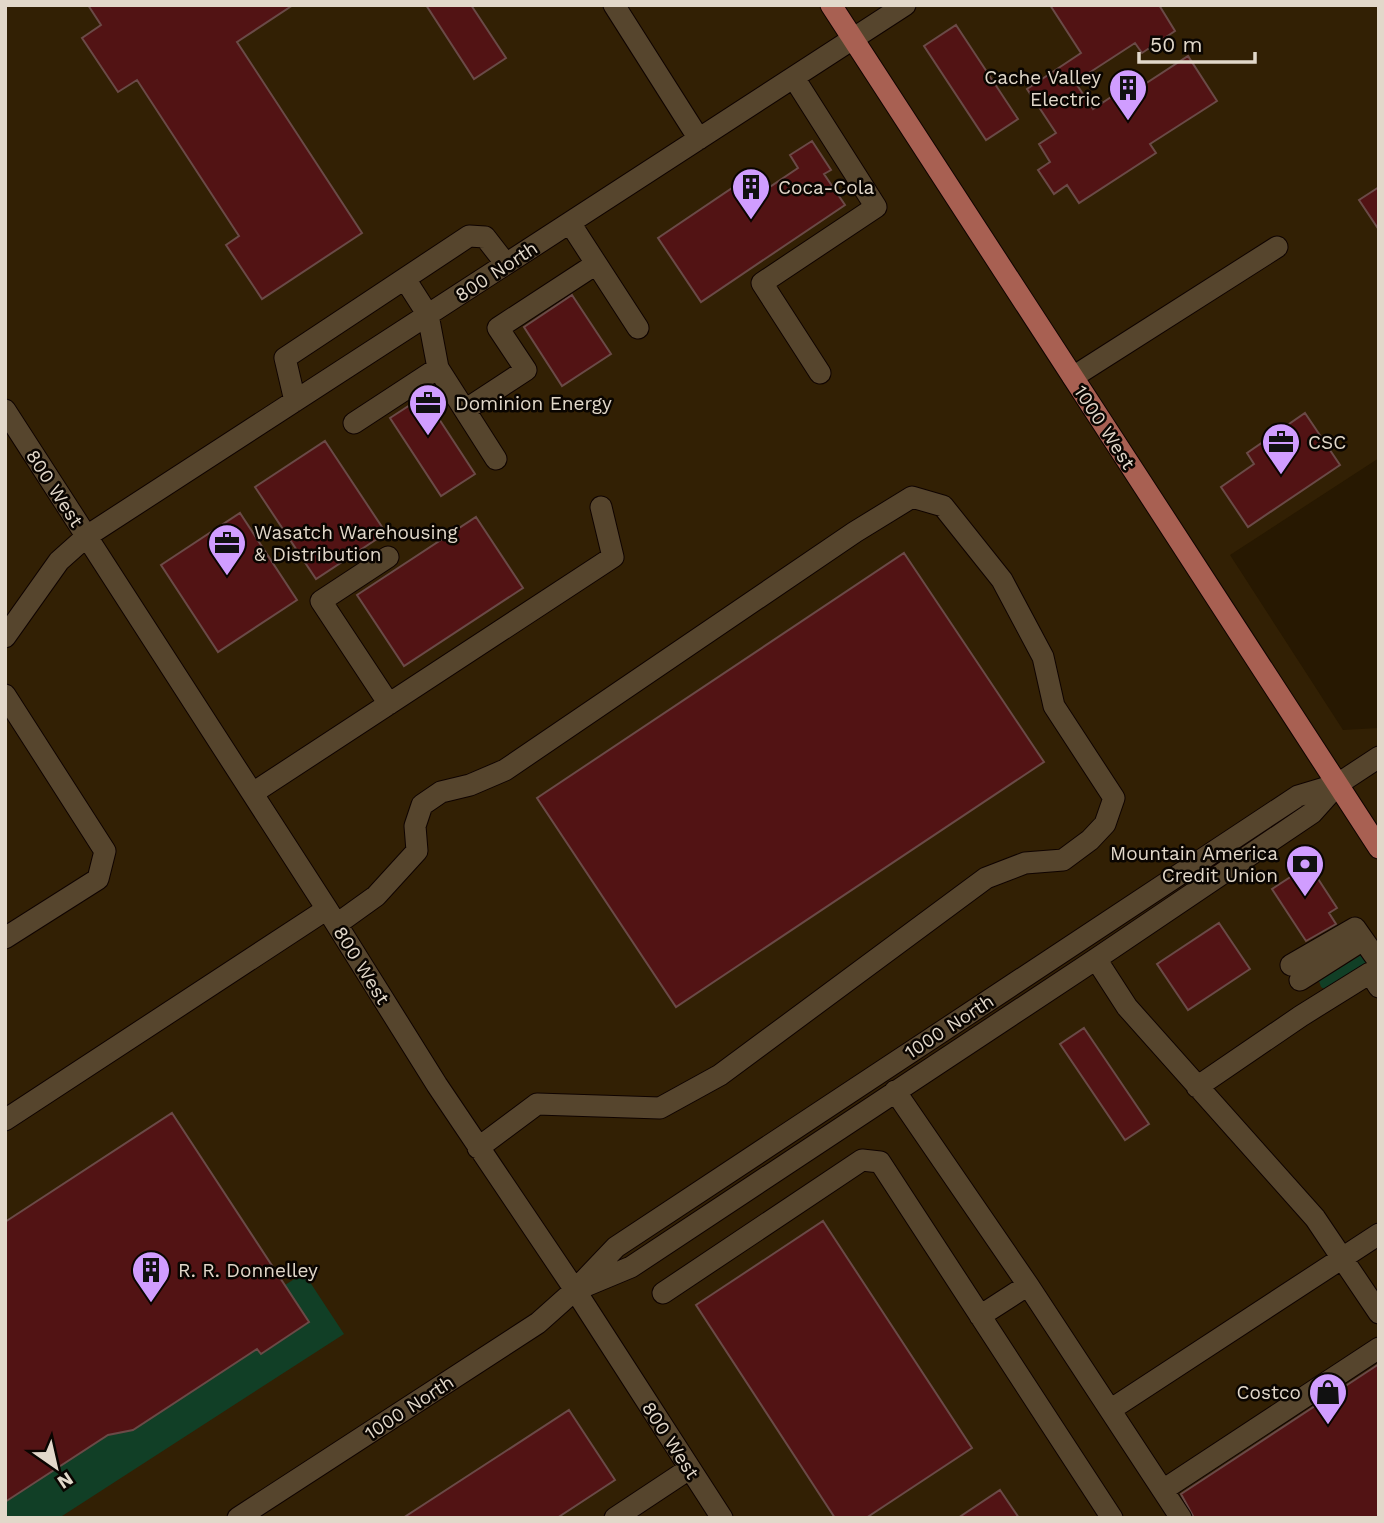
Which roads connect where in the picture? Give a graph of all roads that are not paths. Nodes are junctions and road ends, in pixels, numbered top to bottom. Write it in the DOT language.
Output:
graph roads {
  1 [pos="614,5"];
  2 [pos="831,5"];
  3 [pos="905,5"];
  4 [pos="853,39"];
  5 [pos="794,78"];
  6 [pos="699,139"];
  7 [pos="570,223"];
  8 [pos="1277,247"];
  9 [pos="506,264"];
  10 [pos="596,264"];
  11 [pos="405,279"];
  12 [pos="428,315"];
  13 [pos="638,328"];
  14 [pos="438,368"];
  15 [pos="820,373"];
  16 [pos="1073,377"];
  17 [pos="295,401"];
  18 [pos="5,410"];
  19 [pos="465,410"];
  20 [pos="354,423"];
  21 [pos="496,459"];
  22 [pos="601,507"];
  23 [pos="87,536"];
  24 [pos="388,557"];
  25 [pos="5,637"];
  26 [pos="5,695"];
  27 [pos="389,704"];
  28 [pos="1379,757"];
  29 [pos="1338,784"];
  30 [pos="253,793"];
  31 [pos="1379,848"];
  32 [pos="332,916"];
  33 [pos="5,938"];
  34 [pos="1096,959"];
  35 [pos="1377,971"];
  36 [pos="1295,972"];
  37 [pos="1197,1087"];
  38 [pos="895,1091"];
  39 [pos="5,1121"];
  40 [pos="478,1148"];
  41 [pos="1379,1234"];
  42 [pos="1342,1258"];
  43 [pos="1028,1285"];
  44 [pos="575,1290"];
  45 [pos="663,1293"];
  46 [pos="1379,1313"];
  47 [pos="980,1316"];
  48 [pos="1379,1348"];
  49 [pos="1110,1410"];
  50 [pos="689,1469"];
  51 [pos="1163,1490"];
  52 [pos="238,1518"];
  53 [pos="615,1518"];
  54 [pos="722,1518"];
  55 [pos="1112,1518"];
  56 [pos="1181,1518"];
  1 -- 6 [label="street"];
  2 -- 4 [label="main road, 1000 West"];
  3 -- 4 [label="street, 800 North"];
  4 -- 5 [label="street, 800 North"];
  4 -- 16 [label="main road, 1000 West"];
  5 -- 6 [label="street, 800 North"];
  5 -- 15 [label="street"];
  6 -- 7 [label="street, 800 North"];
  7 -- 9 [label="street, 800 North"];
  7 -- 10 [label="street"];
  8 -- 16 [label="street"];
  9 -- 11 [label="street"];
  9 -- 12 [label="street, 800 North"];
  10 -- 13 [label="street"];
  10 -- 19 [label="street"];
  11 -- 12 [label="street"];
  11 -- 17 [label="street"];
  12 -- 14 [label="street"];
  12 -- 17 [label="street, 800 North"];
  14 -- 19 [label="street"];
  14 -- 20 [label="street"];
  16 -- 29 [label="main road, 1000 West"];
  17 -- 23 [label="street, 800 North"];
  18 -- 23 [label="street, 800 West"];
  19 -- 21 [label="street"];
  22 -- 27 [label="street"];
  23 -- 25 [label="street, 800 North"];
  23 -- 30 [label="street, 800 West"];
  24 -- 27 [label="street"];
  26 -- 33 [label="street"];
  27 -- 30 [label="street"];
  28 -- 29 [label="street, 1000 North"];
  29 -- 31 [label="main road, 1000 West"];
  29 -- 34 [label="street, 1000 North"];
  29 -- 44 [label="street, 1000 North"];
  30 -- 32 [label="street, 800 West"];
  32 -- 39 [label="street"];
  32 -- 40 [label="street, 800 West"];
  32 -- 40 [label="street"];
  34 -- 37 [label="street"];
  34 -- 38 [label="street, 1000 North"];
  35 -- 36 [label="street"];
  35 -- 37 [label="street"];
  37 -- 42 [label="street"];
  38 -- 43 [label="street"];
  38 -- 44 [label="street, 1000 North"];
  40 -- 44 [label="street, 800 West"];
  41 -- 42 [label="street"];
  42 -- 46 [label="street"];
  42 -- 49 [label="street"];
  43 -- 47 [label="street"];
  43 -- 49 [label="street"];
  44 -- 50 [label="street, 800 West"];
  44 -- 52 [label="street, 1000 North"];
  45 -- 47 [label="street"];
  47 -- 55 [label="street"];
  48 -- 51 [label="street"];
  49 -- 51 [label="street"];
  50 -- 53 [label="street"];
  50 -- 54 [label="street, 800 West"];
  51 -- 56 [label="street"];
}
